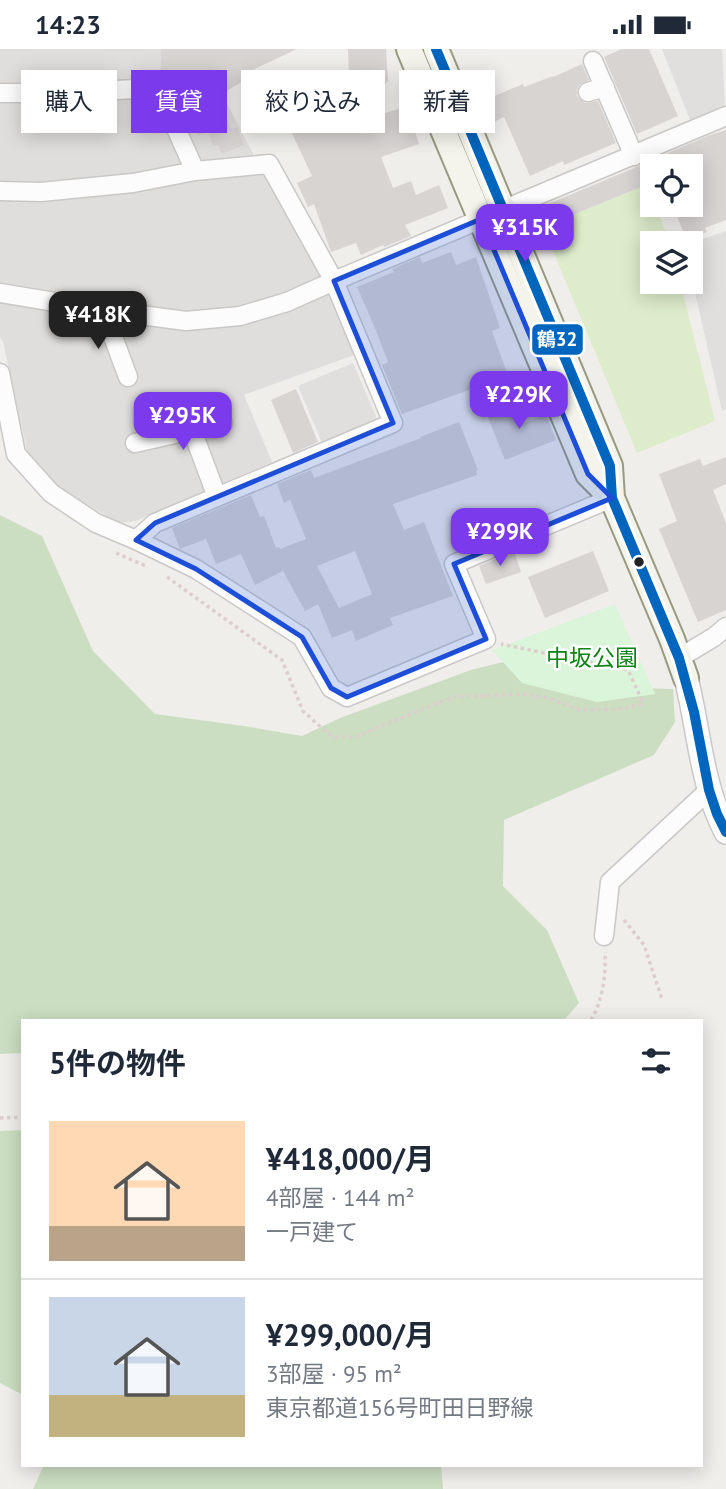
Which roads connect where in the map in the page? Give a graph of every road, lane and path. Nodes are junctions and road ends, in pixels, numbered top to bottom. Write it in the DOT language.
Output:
graph roads {
  1 [pos="409,49"];
  2 [pos="436,49"];
  3 [pos="593,61"];
  4 [pos="0,93"];
  5 [pos="726,116"];
  6 [pos="634,156"];
  7 [pos="195,171"];
  8 [pos="0,191"];
  9 [pos="492,214"];
  10 [pos="334,281"];
  11 [pos="0,293"];
  12 [pos="103,310"];
  13 [pos="0,373"];
  14 [pos="128,377"];
  15 [pos="223,423"];
  16 [pos="192,431"];
  17 [pos="135,443"];
  18 [pos="217,497"];
  19 [pos="612,498"];
  20 [pos="136,540"];
  21 [pos="726,627"];
  22 [pos="485,639"];
  23 [pos="682,668"];
  24 [pos="643,703"];
  25 [pos="709,790"];
  26 [pos="726,832"];
  27 [pos="608,903"];
  28 [pos="604,936"];
  29 [pos="663,999"];
  30 [pos="591,1019"];
  31 [pos="21,1117"];
  32 [pos="0,1118"];
  1 -- 9 [label="main road"];
  2 -- 9 [label="main road"];
  3 -- 6 [label="street"];
  4 -- 7 [label="street"];
  5 -- 6 [label="street"];
  6 -- 9 [label="street"];
  7 -- 8 [label="street"];
  7 -- 10 [label="street"];
  9 -- 10 [label="street"];
  9 -- 19 [label="main road"];
  10 -- 12 [label="street"];
  10 -- 18 [label="street"];
  11 -- 12 [label="street"];
  12 -- 14 [label="street"];
  13 -- 20 [label="street"];
  15 -- 16 [label="street"];
  16 -- 17 [label="street"];
  16 -- 18 [label="street"];
  18 -- 20 [label="street"];
  19 -- 22 [label="street"];
  19 -- 23 [label="main road"];
  20 -- 22 [label="street"];
  21 -- 23 [label="street"];
  22 -- 24 [label="path"];
  23 -- 25 [label="street"];
  25 -- 26 [label="street"];
  25 -- 27 [label="street"];
  27 -- 28 [label="street"];
  27 -- 29 [label="path"];
  28 -- 30 [label="path"];
  31 -- 32 [label="path"];
}
